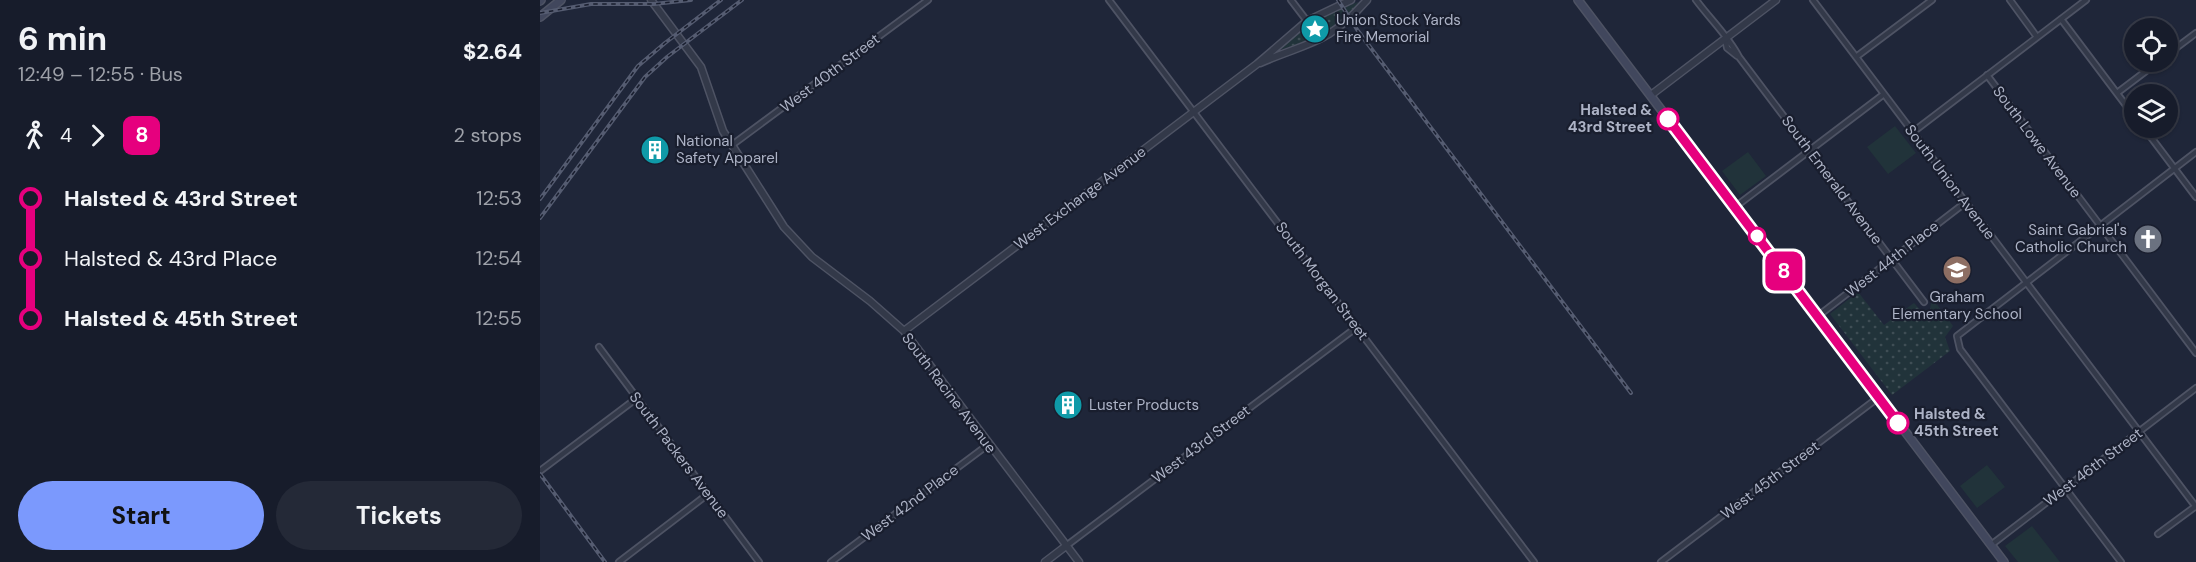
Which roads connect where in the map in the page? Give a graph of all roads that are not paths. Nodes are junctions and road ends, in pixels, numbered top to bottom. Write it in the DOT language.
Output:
graph roads {
  1 [pos="561,0"];
  2 [pos="651,0"];
  3 [pos="928,0"];
  4 [pos="1109,0"];
  5 [pos="1291,0"];
  6 [pos="1351,0"];
  7 [pos="1367,0"];
  8 [pos="1578,0"];
  9 [pos="1696,0"];
  10 [pos="1776,0"];
  11 [pos="1813,0"];
  12 [pos="1932,0"];
  13 [pos="2010,0"];
  14 [pos="2086,0"];
  15 [pos="540,17"];
  16 [pos="2061,19"];
  17 [pos="1307,21"];
  18 [pos="2196,33"];
  19 [pos="2037,37"];
  20 [pos="1725,39"];
  21 [pos="2178,46"];
  22 [pos="1856,57"];
  23 [pos="1257,64"];
  24 [pos="2145,72"];
  25 [pos="1987,75"];
  26 [pos="2117,93"];
  27 [pos="1884,94"];
  28 [pos="1651,95"];
  29 [pos="2124,102"];
  30 [pos="1193,112"];
  31 [pos="1912,132"];
  32 [pos="2152,138"];
  33 [pos="732,146"];
  34 [pos="1809,151"];
  35 [pos="2196,152"];
  36 [pos="2174,168"];
  37 [pos="2196,197"];
  38 [pos="1966,202"];
  39 [pos="1735,207"];
  40 [pos="2100,225"];
  41 [pos="1892,259"];
  42 [pos="2026,282"];
  43 [pos="1924,302"];
  44 [pos="1818,316"];
  45 [pos="1357,327"];
  46 [pos="904,332"];
  47 [pos="599,347"];
  48 [pos="2196,353"];
  49 [pos="2196,388"];
  50 [pos="1879,397"];
  51 [pos="636,398"];
  52 [pos="2139,432"];
  53 [pos="988,444"];
  54 [pos="540,471"];
  55 [pos="2065,488"];
  56 [pos="708,494"];
  57 [pos="2196,506"];
  58 [pos="2158,534"];
  59 [pos="1991,545"];
  60 [pos="1066,546"];
  61 [pos="619,562"];
  62 [pos="759,562"];
  63 [pos="831,562"];
  64 [pos="1045,562"];
  65 [pos="1079,562"];
  66 [pos="1534,562"];
  67 [pos="1661,562"];
  68 [pos="2004,562"];
  69 [pos="2121,562"];
  1 -- 15 [label="main road"];
  2 -- 33 [label="street, South Racine Avenue"];
  3 -- 33 [label="street, West 40th Street"];
  4 -- 30 [label="street, South Morgan Street"];
  5 -- 17 [label="street"];
  6 -- 17 [label="street, West Exchange Avenue"];
  7 -- 23 [label="street, West Exchange Avenue"];
  8 -- 28 [label="main road"];
  9 -- 20 [label="street, South Emerald Avenue"];
  10 -- 20 [label="street"];
  11 -- 22 [label="street, South Union Avenue"];
  12 -- 22 [label="street"];
  13 -- 19 [label="street"];
  14 -- 16 [label="street"];
  16 -- 19 [label="street"];
  16 -- 26 [label="street"];
  17 -- 23 [label="street, West Exchange Avenue"];
  18 -- 21 [label="street"];
  19 -- 25 [label="street"];
  20 -- 28 [label="street"];
  20 -- 34 [label="street, South Emerald Avenue"];
  22 -- 27 [label="street, South Union Avenue"];
  23 -- 30 [label="street, West Exchange Avenue"];
  24 -- 26 [label="street"];
  25 -- 31 [label="street"];
  25 -- 40 [label="street, South Lowe Avenue"];
  26 -- 29 [label="street"];
  27 -- 31 [label="street, South Union Avenue"];
  27 -- 34 [label="street"];
  28 -- 39 [label="main road"];
  30 -- 45 [label="street, South Morgan Street"];
  30 -- 46 [label="street, West Exchange Avenue"];
  31 -- 38 [label="street, South Union Avenue"];
  32 -- 36 [label="street"];
  33 -- 46 [label="street, South Racine Avenue"];
  34 -- 39 [label="street"];
  34 -- 41 [label="street, South Emerald Avenue"];
  35 -- 36 [label="street"];
  36 -- 37 [label="street"];
  36 -- 40 [label="street"];
  38 -- 41 [label="street, West 44th Place"];
  38 -- 42 [label="street, South Union Avenue"];
  39 -- 44 [label="main road"];
  40 -- 42 [label="street"];
  40 -- 48 [label="street, South Lowe Avenue"];
  41 -- 43 [label="street, South Emerald Avenue"];
  41 -- 44 [label="street, West 44th Place"];
  42 -- 52 [label="street, South Union Avenue"];
  42 -- 55 [label="street"];
  44 -- 50 [label="main road"];
  45 -- 60 [label="street, West 43rd Street"];
  45 -- 66 [label="street, South Morgan Street"];
  46 -- 53 [label="street, South Racine Avenue"];
  47 -- 51 [label="street, South Packers Avenue"];
  49 -- 52 [label="street, West 46th Street"];
  50 -- 59 [label="main road"];
  50 -- 67 [label="street, West 45th Street"];
  51 -- 54 [label="street"];
  51 -- 56 [label="street, South Packers Avenue"];
  52 -- 55 [label="street, West 46th Street"];
  52 -- 57 [label="street, South Union Avenue"];
  53 -- 60 [label="street, South Racine Avenue"];
  53 -- 63 [label="street, West 42nd Place"];
  55 -- 59 [label="street, West 46th Street"];
  55 -- 69 [label="street"];
  56 -- 61 [label="street"];
  56 -- 62 [label="street, South Packers Avenue"];
  57 -- 58 [label="street"];
  59 -- 68 [label="main road"];
  60 -- 64 [label="street, West 43rd Street"];
  60 -- 65 [label="street, South Racine Avenue"];
}
